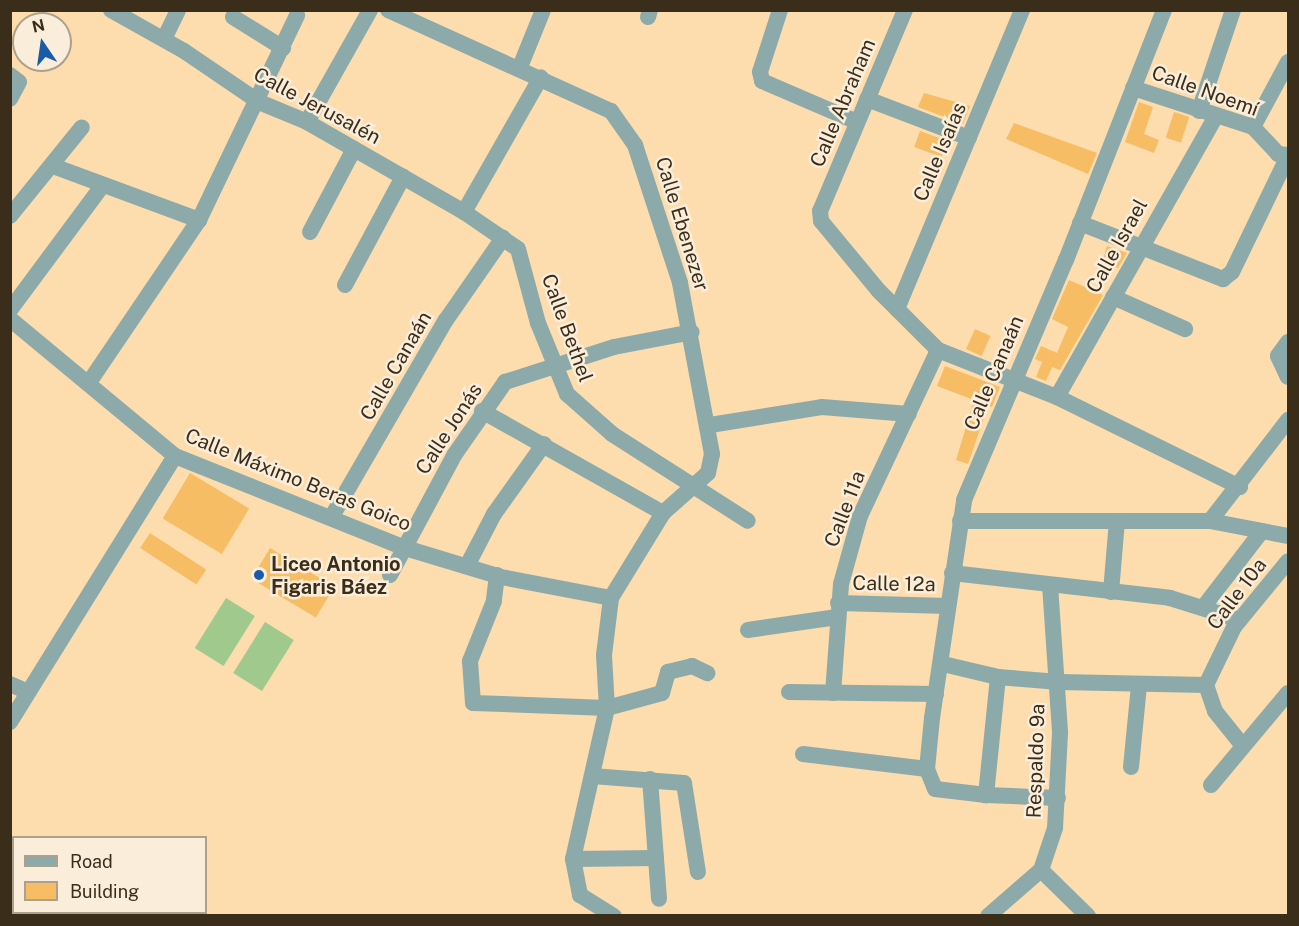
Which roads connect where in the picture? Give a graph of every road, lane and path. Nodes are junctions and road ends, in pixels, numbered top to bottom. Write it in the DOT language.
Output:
graph roads {
  1 [pos="111,10"];
  2 [pos="178,10"];
  3 [pos="370,10"];
  4 [pos="388,10"];
  5 [pos="543,10"];
  6 [pos="780,10"];
  7 [pos="904,10"];
  8 [pos="1022,10"];
  9 [pos="1164,10"];
  10 [pos="1233,10"];
  11 [pos="297,15"];
  12 [pos="233,17"];
  13 [pos="164,39"];
  14 [pos="283,48"];
  15 [pos="1288,62"];
  16 [pos="520,68"];
  17 [pos="10,75"];
  18 [pos="541,77"];
  19 [pos="1133,88"];
  20 [pos="10,99"];
  21 [pos="867,99"];
  22 [pos="260,102"];
  23 [pos="1199,111"];
  24 [pos="1216,116"];
  25 [pos="307,122"];
  26 [pos="858,122"];
  27 [pos="82,127"];
  28 [pos="1252,128"];
  29 [pos="969,138"];
  30 [pos="354,149"];
  31 [pos="1288,156"];
  32 [pos="53,166"];
  33 [pos="402,177"];
  34 [pos="103,185"];
  35 [pos="464,212"];
  36 [pos="10,216"];
  37 [pos="199,220"];
  38 [pos="1080,223"];
  39 [pos="310,232"];
  40 [pos="503,238"];
  41 [pos="1141,245"];
  42 [pos="345,285"];
  43 [pos="1113,297"];
  44 [pos="897,309"];
  45 [pos="10,310"];
  46 [pos="10,319"];
  47 [pos="1185,328"];
  48 [pos="692,332"];
  49 [pos="1288,342"];
  50 [pos="938,350"];
  51 [pos="554,364"];
  52 [pos="1288,377"];
  53 [pos="1011,380"];
  54 [pos="90,381"];
  55 [pos="1057,398"];
  56 [pos="483,411"];
  57 [pos="909,414"];
  58 [pos="1288,420"];
  59 [pos="710,425"];
  60 [pos="544,444"];
  61 [pos="175,456"];
  62 [pos="694,482"];
  63 [pos="1240,487"];
  64 [pos="663,513"];
  65 [pos="331,519"];
  66 [pos="748,521"];
  67 [pos="960,521"];
  68 [pos="1117,521"];
  69 [pos="1210,521"];
  70 [pos="1285,531"];
  71 [pos="1261,532"];
  72 [pos="402,547"];
  73 [pos="1288,561"];
  74 [pos="467,566"];
  75 [pos="952,573"];
  76 [pos="390,575"];
  77 [pos="497,575"];
  78 [pos="1050,585"];
  79 [pos="1111,592"];
  80 [pos="611,598"];
  81 [pos="1205,605"];
  82 [pos="948,606"];
  83 [pos="838,610"];
  84 [pos="1240,620"];
  85 [pos="748,630"];
  86 [pos="943,664"];
  87 [pos="706,673"];
  88 [pos="998,676"];
  89 [pos="1059,682"];
  90 [pos="10,684"];
  91 [pos="1206,685"];
  92 [pos="1139,686"];
  93 [pos="28,692"];
  94 [pos="789,692"];
  95 [pos="833,693"];
  96 [pos="1288,693"];
  97 [pos="936,694"];
  98 [pos="607,708"];
  99 [pos="10,722"];
  100 [pos="1243,746"];
  101 [pos="803,754"];
  102 [pos="1131,768"];
  103 [pos="927,769"];
  104 [pos="592,776"];
  105 [pos="650,779"];
  106 [pos="1211,785"];
  107 [pos="986,795"];
  108 [pos="1058,798"];
  109 [pos="656,858"];
  110 [pos="573,860"];
  111 [pos="1041,870"];
  112 [pos="698,872"];
  113 [pos="659,899"];
  114 [pos="614,915"];
  115 [pos="988,915"];
  116 [pos="1088,915"];
  1 -- 13 [label="street, Calle Jerusalén"];
  2 -- 13 [label="street"];
  3 -- 25 [label="street"];
  4 -- 16 [label="street, Calle Ebenezer"];
  5 -- 16 [label="street"];
  6 -- 26 [label="street"];
  7 -- 21 [label="street, Calle Abraham"];
  8 -- 29 [label="street, Calle Isaías"];
  9 -- 19 [label="street, Calle Canaán"];
  10 -- 23 [label="street"];
  11 -- 14 [label="street"];
  12 -- 14 [label="street"];
  13 -- 22 [label="street, Calle Jerusalén"];
  14 -- 22 [label="street"];
  15 -- 28 [label="street"];
  16 -- 18 [label="street, Calle Ebenezer"];
  17 -- 20 [label="street"];
  18 -- 35 [label="street"];
  18 -- 48 [label="street, Calle Ebenezer"];
  19 -- 23 [label="street, Calle Noemí"];
  19 -- 38 [label="street, Calle Canaán"];
  21 -- 26 [label="street, Calle Abraham"];
  21 -- 29 [label="street"];
  22 -- 25 [label="street, Calle Jerusalén"];
  22 -- 37 [label="street"];
  23 -- 24 [label="street, Calle Noemí"];
  24 -- 28 [label="street, Calle Noemí"];
  24 -- 41 [label="street, Calle Israel"];
  25 -- 30 [label="street, Calle Jerusalén"];
  26 -- 44 [label="street, Calle Abraham"];
  27 -- 32 [label="street"];
  28 -- 31 [label="street, Calle Noemí"];
  29 -- 44 [label="street, Calle Isaías"];
  30 -- 33 [label="street, Calle Jerusalén"];
  30 -- 39 [label="street"];
  31 -- 41 [label="street"];
  32 -- 34 [label="street"];
  32 -- 36 [label="street"];
  33 -- 35 [label="street, Calle Jerusalén"];
  33 -- 42 [label="street"];
  34 -- 37 [label="street"];
  34 -- 45 [label="street"];
  35 -- 40 [label="street, Calle Jerusalén"];
  37 -- 54 [label="street"];
  38 -- 41 [label="street"];
  38 -- 53 [label="street, Calle Canaán"];
  40 -- 51 [label="street, Calle Bethel"];
  40 -- 65 [label="street, Calle Canaán"];
  41 -- 43 [label="street, Calle Israel"];
  43 -- 47 [label="street"];
  43 -- 55 [label="street, Calle Israel"];
  44 -- 50 [label="street"];
  46 -- 54 [label="street, Calle Máximo Beras Goico"];
  48 -- 51 [label="street, Calle Jonás"];
  48 -- 59 [label="street, Calle Ebenezer"];
  49 -- 52 [label="street"];
  50 -- 53 [label="street"];
  50 -- 57 [label="street, Calle 11a"];
  51 -- 56 [label="street, Calle Jonás"];
  51 -- 62 [label="street, Calle Bethel"];
  53 -- 55 [label="street"];
  53 -- 67 [label="street, Calle Canaán"];
  54 -- 61 [label="street, Calle Máximo Beras Goico"];
  55 -- 63 [label="street"];
  56 -- 60 [label="street"];
  56 -- 72 [label="street, Calle Jonás"];
  57 -- 59 [label="street"];
  57 -- 83 [label="street, Calle 11a"];
  58 -- 63 [label="street"];
  59 -- 62 [label="street, Calle Ebenezer"];
  60 -- 64 [label="street"];
  60 -- 74 [label="street"];
  61 -- 65 [label="street, Calle Máximo Beras Goico"];
  61 -- 93 [label="street"];
  62 -- 64 [label="street"];
  62 -- 66 [label="street, Calle Bethel"];
  63 -- 69 [label="street"];
  64 -- 80 [label="street"];
  65 -- 72 [label="street, Calle Máximo Beras Goico"];
  67 -- 68 [label="street"];
  67 -- 75 [label="street, Calle Canaán"];
  68 -- 69 [label="street"];
  68 -- 79 [label="street"];
  69 -- 71 [label="street"];
  70 -- 71 [label="street"];
  71 -- 81 [label="street"];
  72 -- 74 [label="street, Calle Máximo Beras Goico"];
  72 -- 76 [label="street, Calle Jonás"];
  73 -- 84 [label="street, Calle 10a"];
  74 -- 77 [label="street, Calle Máximo Beras Goico"];
  75 -- 78 [label="street"];
  75 -- 82 [label="street, Calle Canaán"];
  77 -- 80 [label="street, Calle Máximo Beras Goico"];
  77 -- 98 [label="street"];
  78 -- 79 [label="street"];
  78 -- 89 [label="street, Respaldo 9a"];
  79 -- 81 [label="street"];
  80 -- 98 [label="street"];
  81 -- 84 [label="street"];
  82 -- 83 [label="street, Calle 12a"];
  82 -- 86 [label="street, Calle Canaán"];
  83 -- 85 [label="street, Calle 12a"];
  83 -- 95 [label="street, Calle 11a"];
  84 -- 91 [label="street, Calle 10a"];
  86 -- 88 [label="street"];
  86 -- 97 [label="street, Calle Canaán"];
  87 -- 98 [label="street"];
  88 -- 89 [label="street"];
  88 -- 107 [label="street"];
  89 -- 92 [label="street"];
  89 -- 108 [label="street, Respaldo 9a"];
  90 -- 93 [label="street"];
  91 -- 92 [label="street"];
  91 -- 100 [label="street"];
  92 -- 102 [label="street"];
  93 -- 99 [label="street"];
  94 -- 95 [label="street"];
  95 -- 97 [label="street"];
  96 -- 100 [label="street"];
  97 -- 103 [label="street, Calle Canaán"];
  98 -- 104 [label="street"];
  100 -- 106 [label="street"];
  101 -- 103 [label="street"];
  103 -- 107 [label="street"];
  104 -- 105 [label="street"];
  104 -- 110 [label="street"];
  105 -- 109 [label="street"];
  105 -- 112 [label="street"];
  107 -- 108 [label="street"];
  108 -- 111 [label="street, Respaldo 9a"];
  109 -- 110 [label="street"];
  109 -- 113 [label="street"];
  110 -- 114 [label="street"];
  111 -- 115 [label="street"];
  111 -- 116 [label="street"];
}
